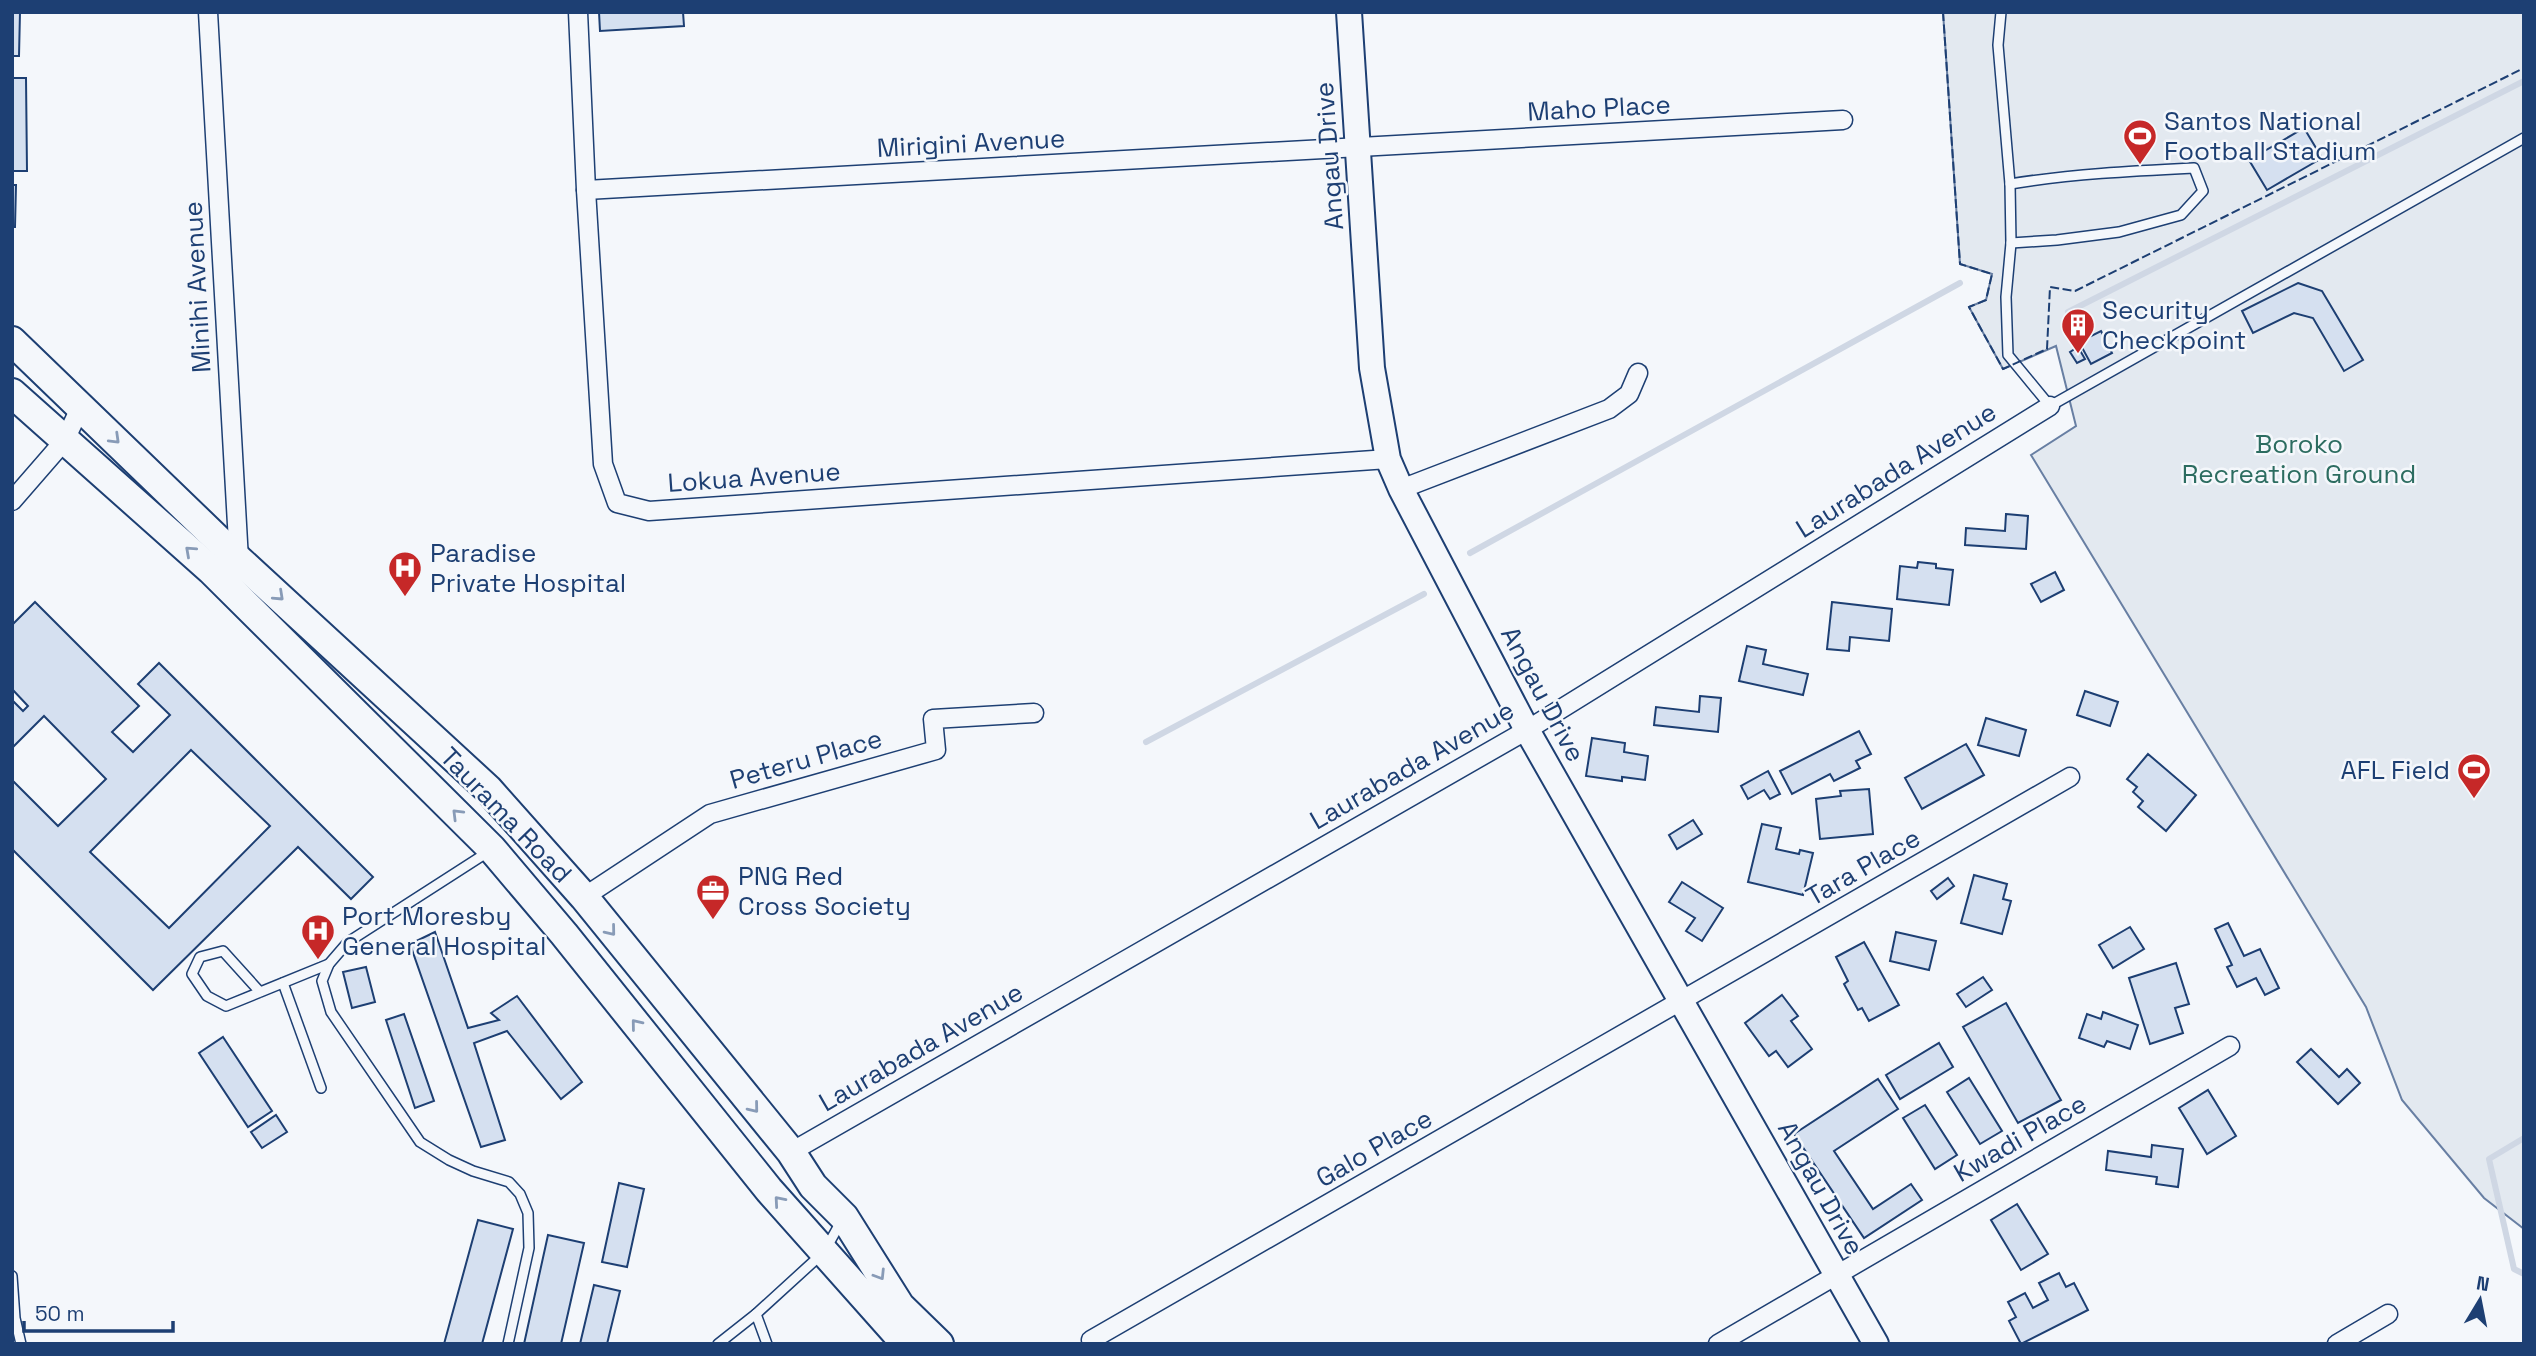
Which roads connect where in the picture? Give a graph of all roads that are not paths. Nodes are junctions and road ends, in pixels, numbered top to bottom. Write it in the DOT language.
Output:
graph roads {
  1 [pos="208,12"];
  2 [pos="578,12"];
  3 [pos="1349,12"];
  4 [pos="2001,12"];
  5 [pos="1843,120"];
  6 [pos="2524,138"];
  7 [pos="1358,148"];
  8 [pos="2010,184"];
  9 [pos="586,190"];
  10 [pos="2011,243"];
  11 [pos="12,341"];
  12 [pos="1638,373"];
  13 [pos="12,393"];
  14 [pos="81,406"];
  15 [pos="2050,406"];
  16 [pos="65,440"];
  17 [pos="1388,459"];
  18 [pos="1401,489"];
  19 [pos="12,501"];
  20 [pos="239,559"];
  21 [pos="1034,713"];
  22 [pos="1527,730"];
  23 [pos="2070,777"];
  24 [pos="492,849"];
  25 [pos="584,897"];
  26 [pos="329,964"];
  27 [pos="283,983"];
  28 [pos="260,992"];
  29 [pos="1683,1002"];
  30 [pos="2230,1046"];
  31 [pos="321,1088"];
  32 [pos="791,1153"];
  33 [pos="844,1217"];
  34 [pos="824,1252"];
  35 [pos="12,1276"];
  36 [pos="1836,1276"];
  37 [pos="756,1314"];
  38 [pos="2388,1314"];
  39 [pos="1091,1340"];
  40 [pos="20,1344"];
  41 [pos="508,1344"];
  42 [pos="718,1344"];
  43 [pos="767,1344"];
  44 [pos="906,1344"];
  45 [pos="939,1344"];
  46 [pos="1718,1344"];
  47 [pos="1876,1344"];
  48 [pos="2337,1344"];
  1 -- 20 [label="street, Minihi Avenue"];
  2 -- 9 [label="street, Lokua Avenue"];
  3 -- 7 [label="street, Angau Drive"];
  4 -- 8 [label="lane"];
  5 -- 7 [label="street, Maho Place"];
  6 -- 15 [label="lane"];
  7 -- 9 [label="street, Mirigini Avenue"];
  7 -- 17 [label="street, Angau Drive"];
  8 -- 10 [label="lane"];
  8 -- 10 [label="lane"];
  9 -- 17 [label="street, Lokua Avenue"];
  10 -- 15 [label="lane"];
  11 -- 14 [label="main road, Taurama Road"];
  12 -- 18 [label="street"];
  13 -- 16 [label="main road, Taurama Road"];
  14 -- 16 [label="street"];
  14 -- 20 [label="main road, Taurama Road, one-way"];
  15 -- 22 [label="street, Laurabada Avenue"];
  16 -- 19 [label="street"];
  24 -- 16 [label="main road, Taurama Road, one-way"];
  17 -- 18 [label="street, Angau Drive"];
  18 -- 22 [label="street, Angau Drive"];
  20 -- 25 [label="main road, Taurama Road, one-way"];
  21 -- 25 [label="street, Peteru Place"];
  22 -- 29 [label="street, Angau Drive"];
  22 -- 32 [label="street, Laurabada Avenue"];
  23 -- 29 [label="street, Tara Place"];
  24 -- 26 [label="lane"];
  34 -- 24 [label="main road, Taurama Road, one-way"];
  25 -- 32 [label="main road, Taurama Road, one-way"];
  26 -- 27 [label="lane"];
  26 -- 41 [label="lane"];
  27 -- 28 [label="lane"];
  27 -- 31 [label="lane"];
  28 -- 28 [label="lane"];
  29 -- 36 [label="street, Angau Drive"];
  29 -- 39 [label="street, Galo Place"];
  30 -- 36 [label="street, Kwadi Place"];
  32 -- 33 [label="main road, Taurama Road"];
  33 -- 34 [label="lane"];
  33 -- 45 [label="main road, Taurama Road, one-way"];
  34 -- 37 [label="lane"];
  34 -- 44 [label="main road, Taurama Road"];
  35 -- 40 [label="lane"];
  36 -- 46 [label="street, Kwadi Place"];
  36 -- 47 [label="street, Angau Drive"];
  37 -- 42 [label="lane"];
  37 -- 43 [label="lane"];
  38 -- 48 [label="street"];
}
